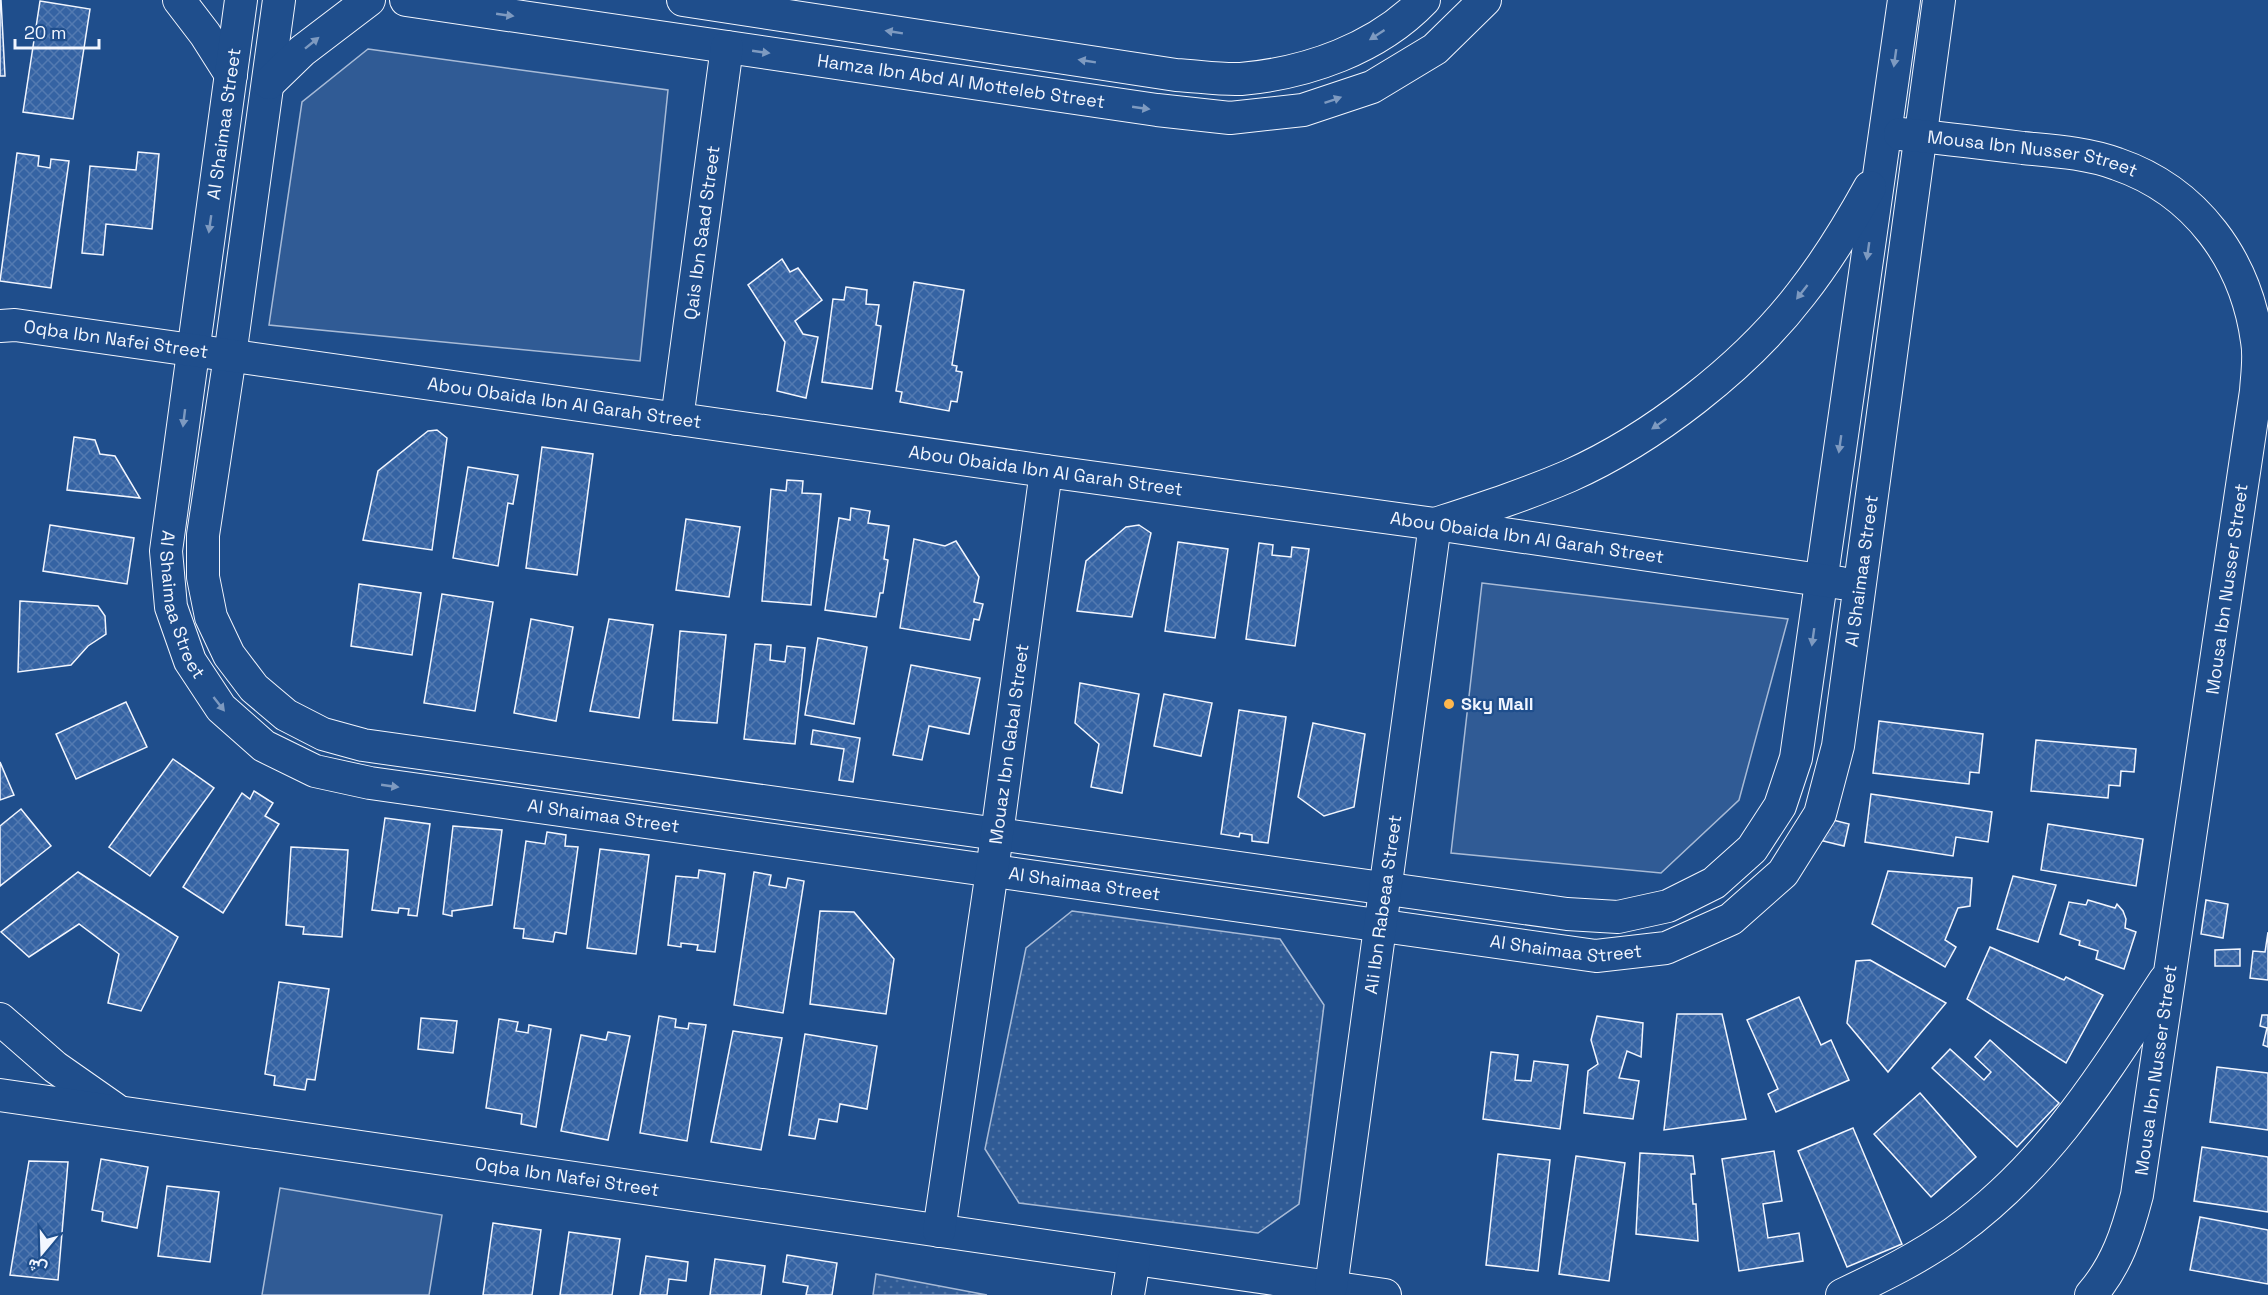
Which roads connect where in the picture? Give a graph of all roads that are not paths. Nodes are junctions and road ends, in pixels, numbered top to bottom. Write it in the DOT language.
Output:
graph roads {
  1 [pos="179,0"];
  2 [pos="241,0"];
  3 [pos="279,0"];
  4 [pos="369,0"];
  5 [pos="406,0"];
  6 [pos="683,0"];
  7 [pos="1424,0"];
  8 [pos="1485,0"];
  9 [pos="1904,0"];
  10 [pos="1939,0"];
  11 [pos="727,47"];
  12 [pos="231,75"];
  13 [pos="269,82"];
  14 [pos="1885,133"];
  15 [pos="1920,136"];
  16 [pos="1879,173"];
  17 [pos="0,326"];
  18 [pos="193,350"];
  19 [pos="231,356"];
  20 [pos="676,418"];
  21 [pos="1046,471"];
  22 [pos="1436,524"];
  23 [pos="1821,581"];
  24 [pos="1860,586"];
  25 [pos="997,834"];
  26 [pos="992,871"];
  27 [pos="1385,889"];
  28 [pos="1380,926"];
  29 [pos="2170,971"];
  30 [pos="0,1019"];
  31 [pos="0,1095"];
  32 [pos="121,1112"];
  33 [pos="939,1231"];
  34 [pos="1134,1259"];
  35 [pos="1331,1287"];
  36 [pos="1128,1295"];
  37 [pos="1385,1295"];
  38 [pos="1842,1295"];
  39 [pos="2091,1295"];
  1 -- 12 [label="street"];
  2 -- 12 [label="street, Al Shaimaa Street"];
  3 -- 13 [label="street, Al Shaimaa Street"];
  13 -- 4 [label="street, one-way"];
  5 -- 11 [label="street, Hamza Ibn Abd Al Motteleb Street, one-way"];
  7 -- 6 [label="street, one-way"];
  11 -- 8 [label="street, Hamza Ibn Abd Al Motteleb Street, one-way"];
  9 -- 14 [label="street, Al Shaimaa Street, one-way"];
  10 -- 15 [label="street, Al Shaimaa Street"];
  11 -- 20 [label="street, Qais Ibn Saad Street"];
  12 -- 18 [label="street, Al Shaimaa Street, one-way"];
  13 -- 19 [label="street, Al Shaimaa Street"];
  14 -- 15 [label="street, Mousa Ibn Nusser Street"];
  14 -- 16 [label="street, Al Shaimaa Street"];
  15 -- 24 [label="street, Al Shaimaa Street"];
  15 -- 29 [label="street, Mousa Ibn Nusser Street"];
  16 -- 22 [label="street, one-way"];
  16 -- 23 [label="street, Al Shaimaa Street, one-way"];
  17 -- 18 [label="street, Oqba Ibn Nafei Street"];
  18 -- 19 [label="street, Oqba Ibn Nafei Street"];
  18 -- 26 [label="street, Al Shaimaa Street, one-way"];
  19 -- 20 [label="street, Abou Obaida Ibn Al Garah Street"];
  19 -- 25 [label="street, Al Shaimaa Street"];
  20 -- 21 [label="street, Abou Obaida Ibn Al Garah Street"];
  21 -- 22 [label="street, Abou Obaida Ibn Al Garah Street"];
  21 -- 25 [label="street, Mouaz Ibn Gabal Street"];
  22 -- 23 [label="street, Abou Obaida Ibn Al Garah Street"];
  22 -- 27 [label="street, Ali Ibn Rabeaa Street"];
  23 -- 24 [label="street, Abou Obaida Ibn Al Garah Street"];
  23 -- 27 [label="street, Al Shaimaa Street, one-way"];
  24 -- 28 [label="street, Al Shaimaa Street"];
  25 -- 26 [label="street, Mouaz Ibn Gabal Street"];
  25 -- 27 [label="street, Al Shaimaa Street"];
  26 -- 28 [label="street, Al Shaimaa Street"];
  26 -- 33 [label="street, Mouaz Ibn Gabal Street"];
  27 -- 28 [label="street, Ali Ibn Rabeaa Street"];
  28 -- 35 [label="street, Ali Ibn Rabeaa Street"];
  29 -- 38 [label="street"];
  29 -- 39 [label="street, Mousa Ibn Nusser Street"];
  30 -- 32 [label="street"];
  31 -- 32 [label="street, Oqba Ibn Nafei Street"];
  32 -- 33 [label="street, Oqba Ibn Nafei Street"];
  33 -- 34 [label="street, Oqba Ibn Nafei Street"];
  34 -- 35 [label="street"];
  34 -- 36 [label="street"];
  35 -- 37 [label="street"];
}
